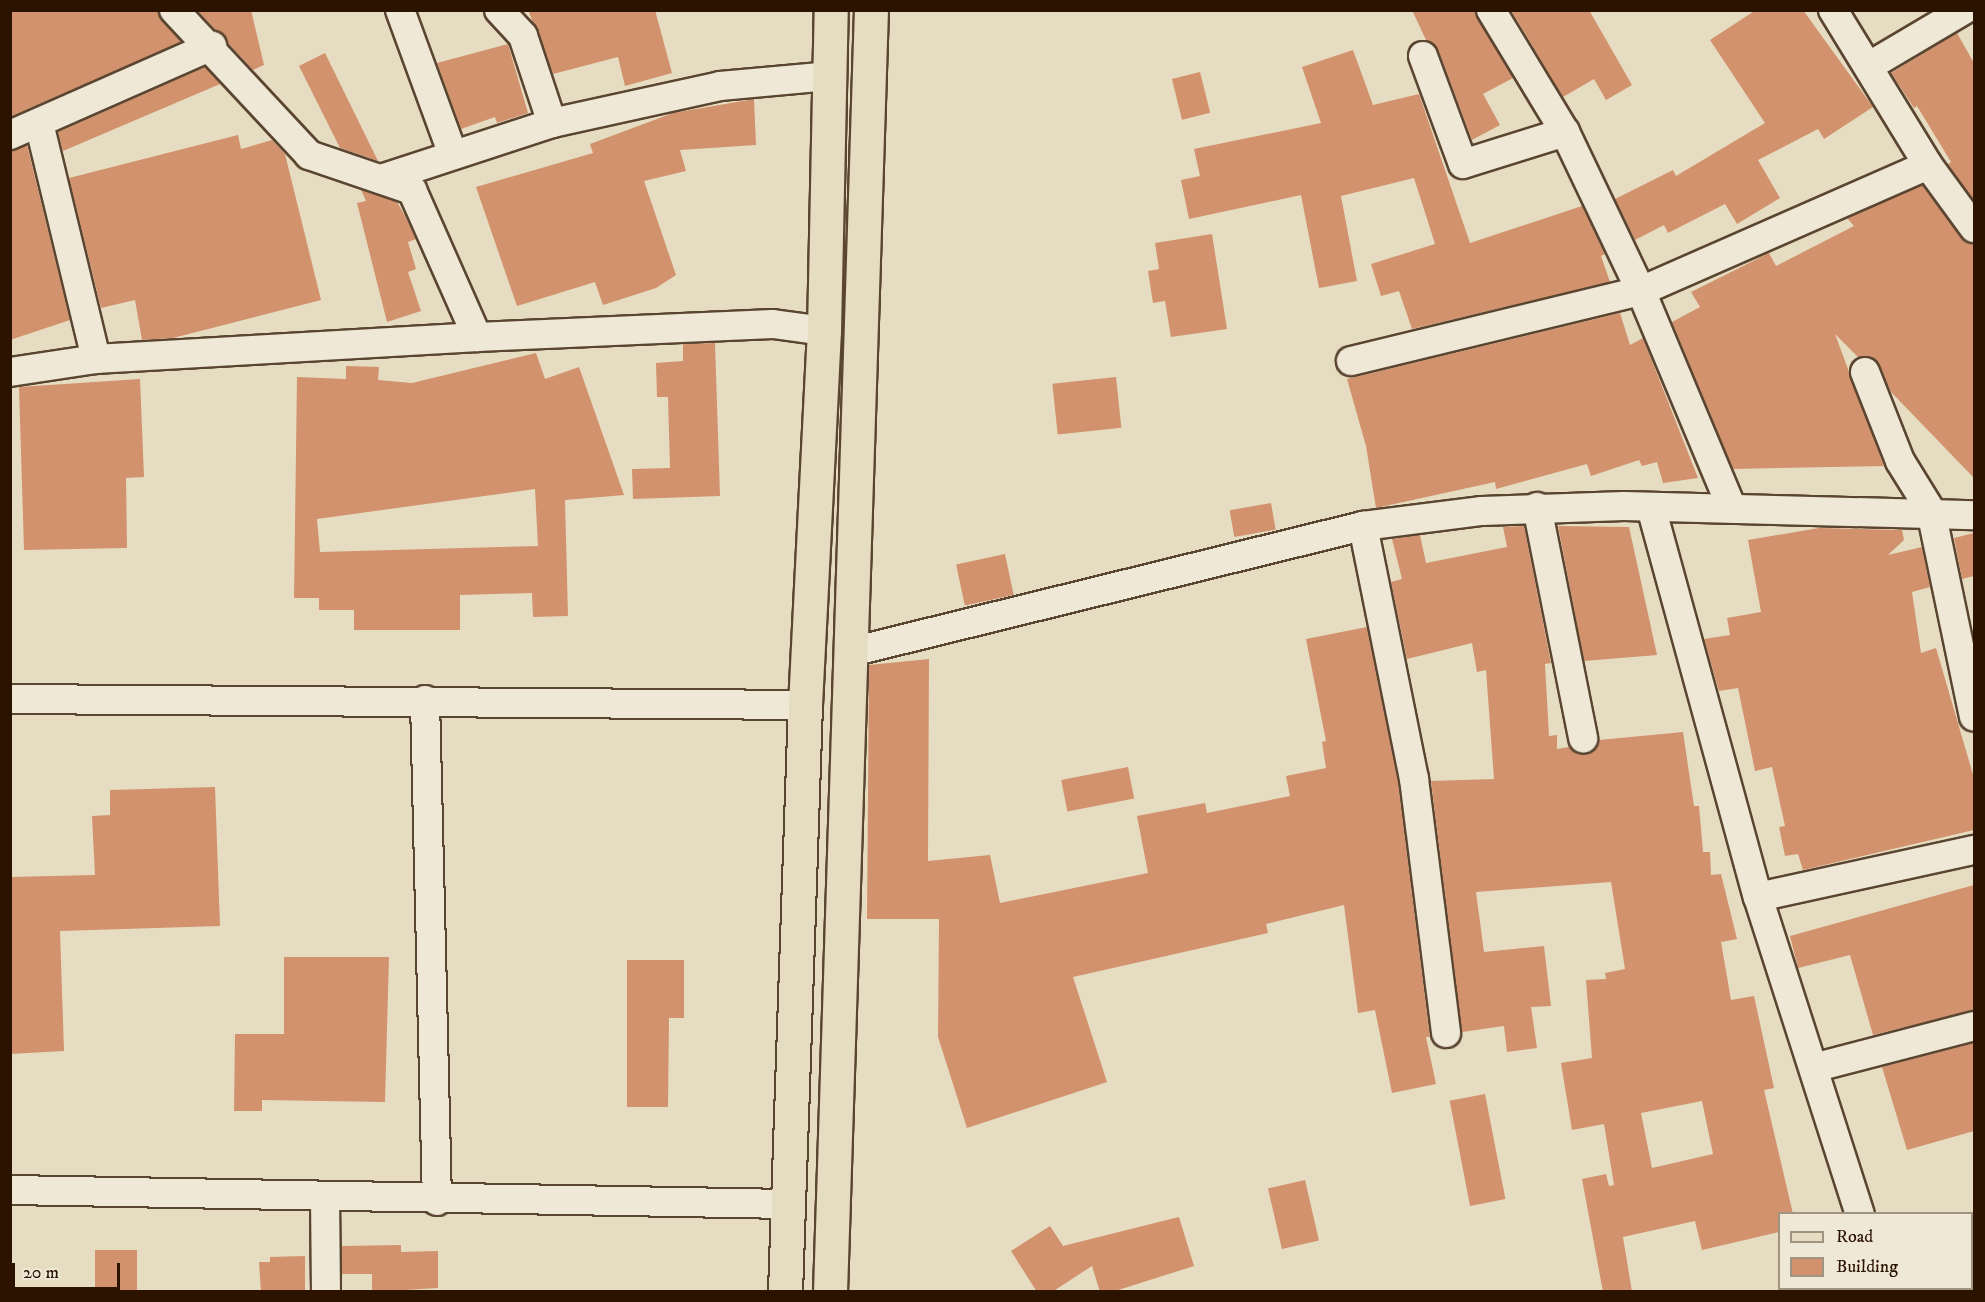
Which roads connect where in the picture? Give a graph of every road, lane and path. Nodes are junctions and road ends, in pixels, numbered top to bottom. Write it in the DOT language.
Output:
graph roads {
  1 [pos="174,10"];
  2 [pos="400,10"];
  3 [pos="499,10"];
  4 [pos="831,10"];
  5 [pos="871,10"];
  6 [pos="1491,10"];
  7 [pos="1833,10"];
  8 [pos="1964,10"];
  9 [pos="212,46"];
  10 [pos="1423,56"];
  11 [pos="1871,64"];
  12 [pos="829,76"];
  13 [pos="39,123"];
  14 [pos="552,123"];
  15 [pos="1564,132"];
  16 [pos="10,135"];
  17 [pos="453,155"];
  18 [pos="1928,165"];
  19 [pos="381,179"];
  20 [pos="1974,228"];
  21 [pos="1641,291"];
  22 [pos="824,330"];
  23 [pos="477,337"];
  24 [pos="96,359"];
  25 [pos="1352,361"];
  26 [pos="10,372"];
  27 [pos="1866,372"];
  28 [pos="1537,507"];
  29 [pos="1651,507"];
  30 [pos="1732,509"];
  31 [pos="1931,511"];
  32 [pos="1974,515"];
  33 [pos="1363,526"];
  34 [pos="851,652"];
  35 [pos="10,699"];
  36 [pos="425,700"];
  37 [pos="805,705"];
  38 [pos="1974,717"];
  39 [pos="1582,738"];
  40 [pos="1974,850"];
  41 [pos="1758,897"];
  42 [pos="1974,1026"];
  43 [pos="1446,1034"];
  44 [pos="1817,1067"];
  45 [pos="10,1190"];
  46 [pos="325,1197"];
  47 [pos="437,1201"];
  48 [pos="788,1204"];
  49 [pos="1859,1212"];
  50 [pos="326,1292"];
  51 [pos="786,1292"];
  52 [pos="830,1292"];
  1 -- 9 [label="street"];
  2 -- 17 [label="street"];
  3 -- 14 [label="street"];
  4 -- 12 [label="main road"];
  5 -- 34 [label="main road"];
  6 -- 15 [label="street"];
  7 -- 11 [label="street"];
  8 -- 11 [label="street"];
  9 -- 13 [label="street"];
  9 -- 19 [label="street"];
  10 -- 15 [label="street"];
  11 -- 18 [label="street"];
  12 -- 14 [label="street"];
  12 -- 22 [label="main road"];
  13 -- 16 [label="street"];
  13 -- 24 [label="street"];
  14 -- 17 [label="street"];
  15 -- 21 [label="street"];
  17 -- 19 [label="street"];
  18 -- 20 [label="street"];
  18 -- 21 [label="street"];
  19 -- 23 [label="street"];
  21 -- 25 [label="street"];
  21 -- 30 [label="street"];
  22 -- 23 [label="street"];
  22 -- 37 [label="main road"];
  23 -- 24 [label="street"];
  24 -- 26 [label="street"];
  27 -- 31 [label="street"];
  28 -- 29 [label="street"];
  28 -- 33 [label="street"];
  28 -- 39 [label="street"];
  29 -- 30 [label="street"];
  29 -- 41 [label="street"];
  30 -- 31 [label="street"];
  31 -- 32 [label="street"];
  31 -- 38 [label="street"];
  33 -- 34 [label="street"];
  33 -- 43 [label="street"];
  34 -- 52 [label="main road"];
  35 -- 36 [label="street"];
  36 -- 37 [label="street"];
  36 -- 47 [label="street"];
  37 -- 48 [label="main road"];
  40 -- 41 [label="street"];
  41 -- 44 [label="street"];
  42 -- 44 [label="street"];
  44 -- 49 [label="street"];
  45 -- 46 [label="street"];
  46 -- 47 [label="street"];
  46 -- 50 [label="street"];
  47 -- 48 [label="street"];
  48 -- 51 [label="main road"];
}
